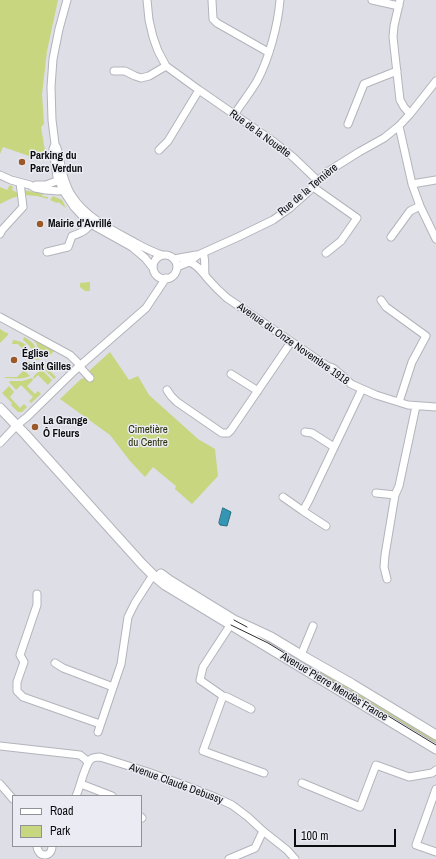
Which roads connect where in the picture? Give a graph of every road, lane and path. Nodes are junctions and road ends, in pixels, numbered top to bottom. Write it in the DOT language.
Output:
graph roads {
  1 [pos="67,0"];
  2 [pos="147,0"];
  3 [pos="212,0"];
  4 [pos="280,0"];
  5 [pos="372,0"];
  6 [pos="399,3"];
  7 [pos="268,52"];
  8 [pos="166,66"];
  9 [pos="114,71"];
  10 [pos="397,71"];
  11 [pos="436,81"];
  12 [pos="199,90"];
  13 [pos="410,114"];
  14 [pos="234,115"];
  15 [pos="348,124"];
  16 [pos="399,126"];
  17 [pos="159,150"];
  18 [pos="0,175"];
  19 [pos="61,179"];
  20 [pos="436,180"];
  21 [pos="318,181"];
  22 [pos="20,183"];
  23 [pos="412,184"];
  24 [pos="30,185"];
  25 [pos="313,187"];
  26 [pos="65,188"];
  27 [pos="420,206"];
  28 [pos="93,221"];
  29 [pos="0,234"];
  30 [pos="391,237"];
  31 [pos="436,239"];
  32 [pos="48,252"];
  33 [pos="326,253"];
  34 [pos="200,254"];
  35 [pos="162,255"];
  36 [pos="174,259"];
  37 [pos="189,262"];
  38 [pos="177,267"];
  39 [pos="155,272"];
  40 [pos="206,277"];
  41 [pos="166,278"];
  42 [pos="156,292"];
  43 [pos="381,300"];
  44 [pos="0,317"];
  45 [pos="291,342"];
  46 [pos="80,366"];
  47 [pos="231,374"];
  48 [pos="90,378"];
  49 [pos="362,389"];
  50 [pos="167,390"];
  51 [pos="258,391"];
  52 [pos="0,401"];
  53 [pos="399,402"];
  54 [pos="416,406"];
  55 [pos="436,407"];
  56 [pos="0,408"];
  57 [pos="19,424"];
  58 [pos="305,432"];
  59 [pos="0,443"];
  60 [pos="334,447"];
  61 [pos="376,493"];
  62 [pos="395,495"];
  63 [pos="283,497"];
  64 [pos="303,511"];
  65 [pos="326,526"];
  66 [pos="153,574"];
  67 [pos="387,579"];
  68 [pos="37,594"];
  69 [pos="233,622"];
  70 [pos="313,626"];
  71 [pos="301,655"];
  72 [pos="55,663"];
  73 [pos="113,687"];
  74 [pos="223,696"];
  75 [pos="251,709"];
  76 [pos="100,724"];
  77 [pos="98,732"];
  78 [pos="436,735"];
  79 [pos="0,746"];
  80 [pos="436,750"];
  81 [pos="88,763"];
  82 [pos="436,770"];
  83 [pos="264,773"];
  84 [pos="302,783"];
  85 [pos="0,784"];
  86 [pos="81,784"];
  87 [pos="436,789"];
  88 [pos="76,795"];
  89 [pos="109,795"];
  90 [pos="12,798"];
  91 [pos="263,831"];
  92 [pos="38,847"];
  93 [pos="52,847"];
  94 [pos="436,852"];
  95 [pos="44,857"];
  96 [pos="229,859"];
  97 [pos="295,859"];
  1 -- 19 [label="street"];
  2 -- 8 [label="street, Rue de la Nouette"];
  3 -- 7 [label="street"];
  4 -- 7 [label="street"];
  5 -- 6 [label="street"];
  6 -- 10 [label="street"];
  7 -- 14 [label="street"];
  8 -- 9 [label="street"];
  8 -- 12 [label="street, Rue de la Nouette"];
  10 -- 13 [label="street"];
  10 -- 15 [label="street"];
  11 -- 13 [label="street, Rue de la Ternière"];
  12 -- 14 [label="street, Rue de la Nouette"];
  12 -- 17 [label="street"];
  13 -- 16 [label="street, Rue de la Ternière"];
  14 -- 21 [label="street, Rue de la Nouette"];
  16 -- 21 [label="street, Rue de la Ternière"];
  16 -- 23 [label="street"];
  18 -- 22 [label="street"];
  19 -- 24 [label="street"];
  19 -- 26 [label="street"];
  20 -- 23 [label="street"];
  21 -- 25 [label="street, Rue de la Ternière"];
  22 -- 24 [label="street"];
  22 -- 29 [label="street"];
  23 -- 27 [label="street"];
  24 -- 26 [label="street"];
  25 -- 33 [label="street"];
  25 -- 34 [label="street, Rue de la Ternière"];
  26 -- 28 [label="street"];
  27 -- 30 [label="street"];
  27 -- 31 [label="street"];
  28 -- 32 [label="street"];
  28 -- 35 [label="street"];
  28 -- 39 [label="street"];
  34 -- 36 [label="street, Rue de la Ternière"];
  34 -- 37 [label="street, Rue de la Ternière"];
  34 -- 40 [label="street"];
  35 -- 36 [label="street"];
  35 -- 39 [label="street"];
  36 -- 38 [label="street"];
  37 -- 38 [label="street, Rue de la Ternière"];
  37 -- 40 [label="street, Avenue du Onze Novembre 1918"];
  38 -- 41 [label="street"];
  39 -- 41 [label="street"];
  39 -- 42 [label="street"];
  40 -- 45 [label="street, Avenue du Onze Novembre 1918"];
  41 -- 42 [label="street"];
  42 -- 46 [label="street"];
  43 -- 53 [label="street"];
  44 -- 46 [label="street"];
  45 -- 49 [label="street, Avenue du Onze Novembre 1918"];
  45 -- 51 [label="street"];
  46 -- 48 [label="street"];
  46 -- 57 [label="street"];
  47 -- 51 [label="street"];
  49 -- 53 [label="street, Avenue du Onze Novembre 1918"];
  49 -- 60 [label="street"];
  50 -- 51 [label="street"];
  52 -- 57 [label="main road"];
  53 -- 54 [label="street, Avenue du Onze Novembre 1918"];
  54 -- 55 [label="street, Avenue du Onze Novembre 1918"];
  54 -- 62 [label="street"];
  56 -- 57 [label="main road"];
  57 -- 59 [label="street"];
  57 -- 66 [label="main road"];
  57 -- 69 [label="main road"];
  58 -- 60 [label="street"];
  60 -- 64 [label="street"];
  61 -- 62 [label="street"];
  62 -- 67 [label="street"];
  63 -- 64 [label="street"];
  64 -- 65 [label="street"];
  66 -- 69 [label="main road"];
  66 -- 73 [label="street"];
  68 -- 76 [label="street"];
  69 -- 71 [label="main road, Avenue Pierre Mendès France"];
  69 -- 74 [label="street"];
  69 -- 80 [label="main road, Avenue Pierre Mendès France"];
  70 -- 71 [label="street"];
  71 -- 78 [label="main road, Avenue Pierre Mendès France"];
  72 -- 73 [label="street"];
  73 -- 76 [label="street"];
  74 -- 75 [label="street"];
  74 -- 83 [label="street"];
  76 -- 77 [label="street"];
  79 -- 81 [label="street"];
  81 -- 86 [label="street"];
  81 -- 91 [label="street, Avenue Claude Debussy"];
  82 -- 84 [label="street"];
  85 -- 90 [label="street"];
  86 -- 88 [label="street"];
  86 -- 89 [label="street"];
  87 -- 94 [label="street"];
  91 -- 96 [label="street"];
  91 -- 97 [label="street, Avenue Claude Debussy"];
  92 -- 95 [label="street"];
  93 -- 95 [label="street"];
}
